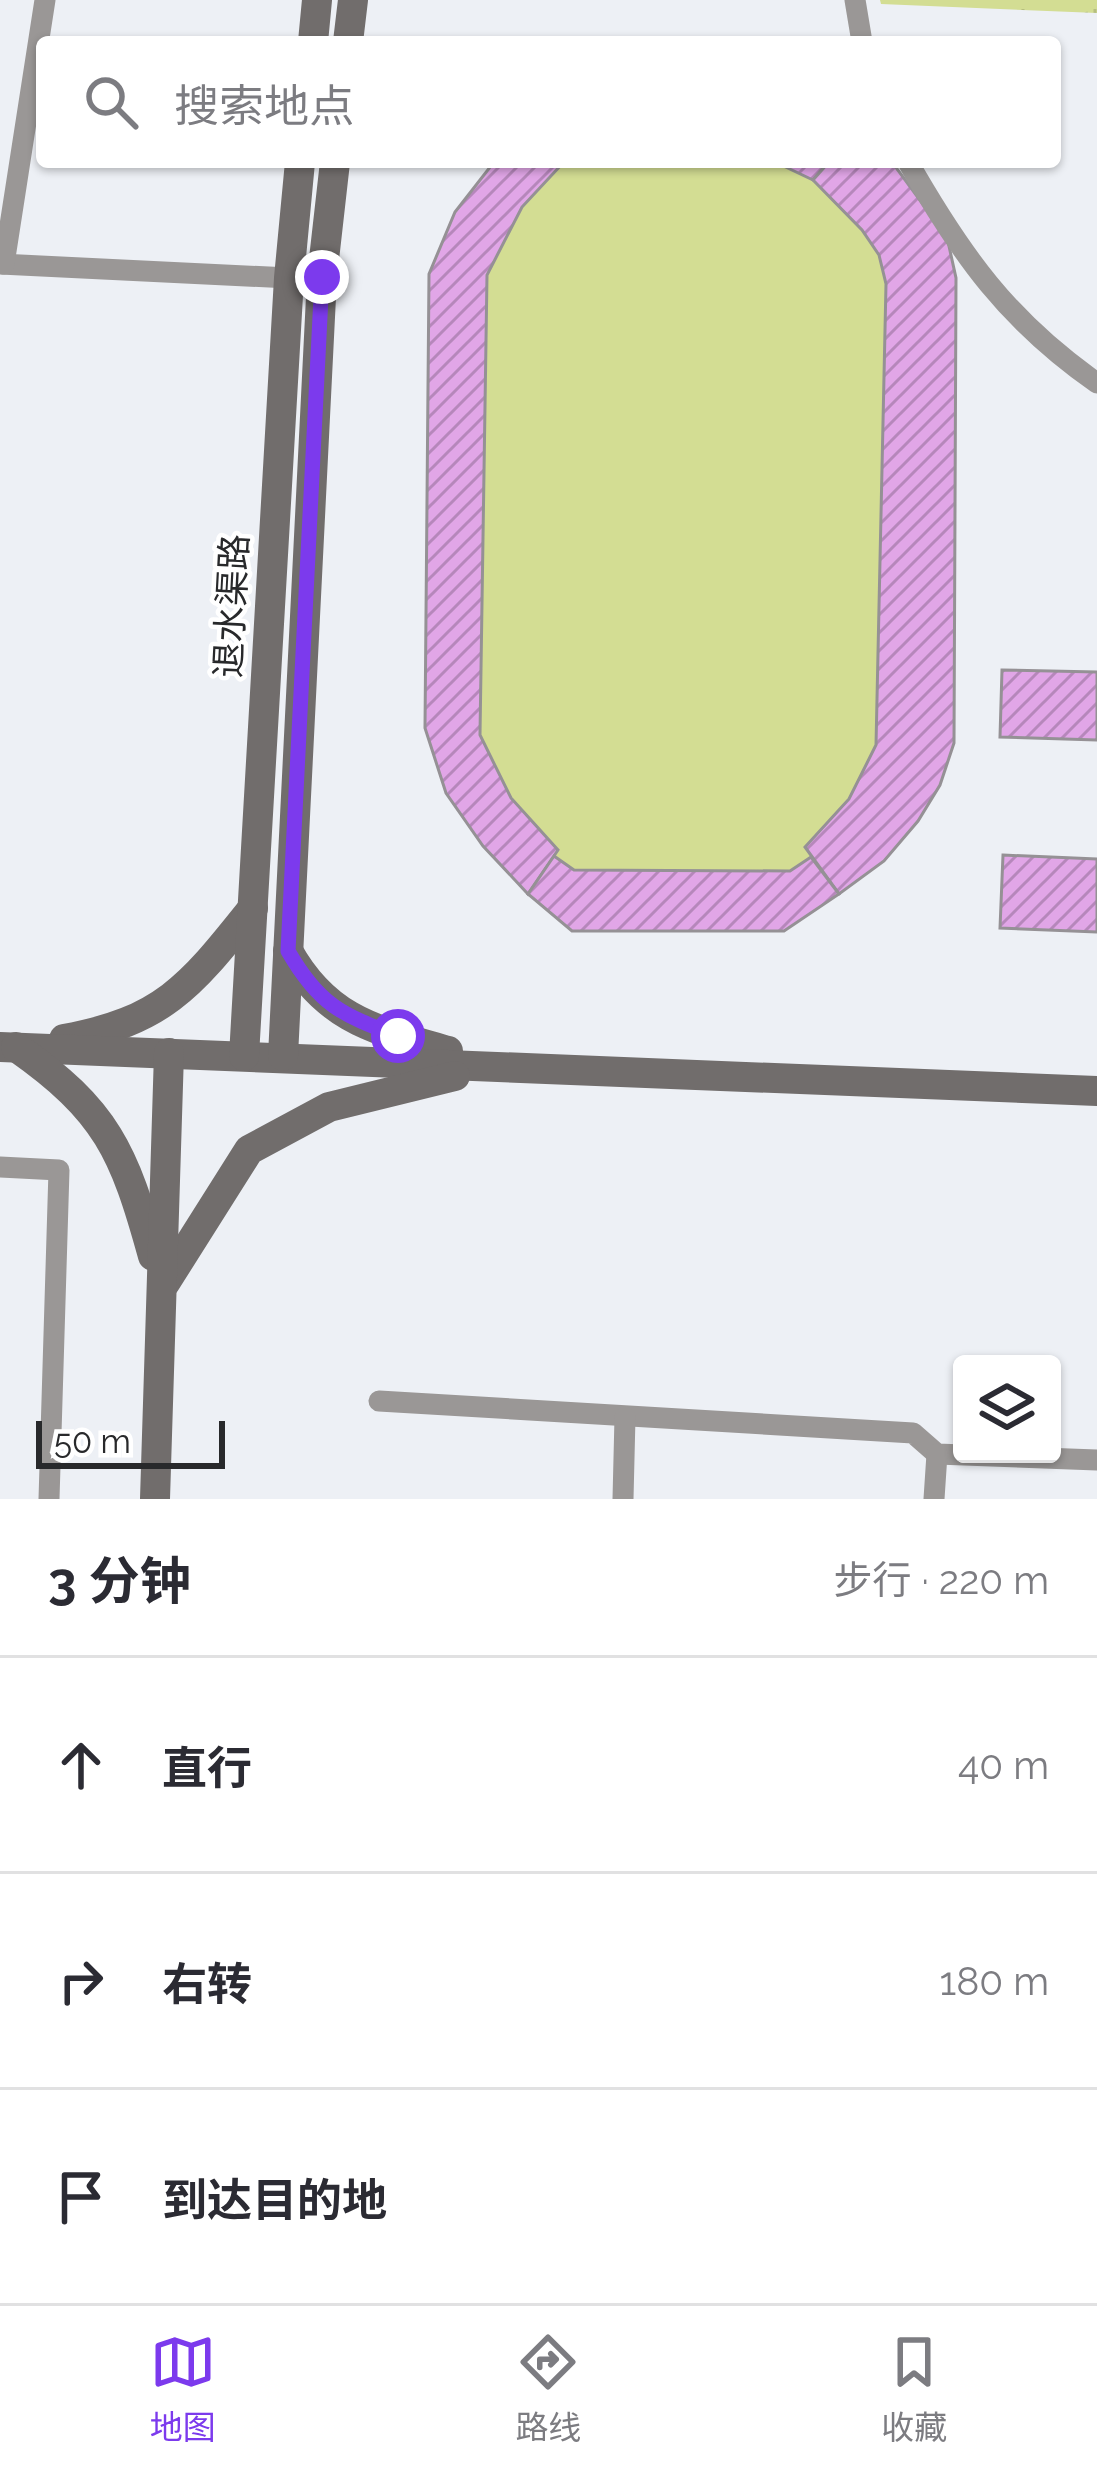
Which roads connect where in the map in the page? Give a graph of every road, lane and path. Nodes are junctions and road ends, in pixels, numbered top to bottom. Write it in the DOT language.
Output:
graph roads {
  1 [pos="45,0"];
  2 [pos="317,0"];
  3 [pos="353,0"];
  4 [pos="855,0"];
  5 [pos="39,36"];
  6 [pos="314,36"];
  7 [pos="349,36"];
  8 [pos="861,36"];
  9 [pos="36,55"];
  10 [pos="300,168"];
  11 [pos="334,168"];
  12 [pos="912,168"];
  13 [pos="2,264"];
  14 [pos="289,278"];
  15 [pos="1097,383"];
  16 [pos="253,908"];
  17 [pos="288,951"];
  18 [pos="8,1047"];
  19 [pos="169,1053"];
  20 [pos="244,1056"];
  21 [pos="283,1056"];
  22 [pos="500,1066"];
  23 [pos="1097,1091"];
  24 [pos="0,1167"];
  25 [pos="162,1288"];
  26 [pos="379,1401"];
  27 [pos="625,1417"];
  28 [pos="937,1454"];
  29 [pos="1097,1460"];
  30 [pos="49,1499"];
  31 [pos="155,1499"];
  32 [pos="622,1499"];
  33 [pos="934,1499"];
  1 -- 5 [label="street"];
  2 -- 6 [label="main road"];
  3 -- 7 [label="main road"];
  4 -- 8 [label="street"];
  9 -- 13 [label="street"];
  10 -- 14 [label="main road, 退水渠路"];
  11 -- 17 [label="main road"];
  12 -- 15 [label="street"];
  13 -- 14 [label="street"];
  14 -- 16 [label="main road, 退水渠路"];
  16 -- 18 [label="main road"];
  16 -- 20 [label="main road, 退水渠路"];
  17 -- 21 [label="main road"];
  17 -- 22 [label="main road"];
  18 -- 19 [label="main road"];
  18 -- 25 [label="main road"];
  19 -- 20 [label="main road"];
  19 -- 25 [label="main road"];
  20 -- 21 [label="main road"];
  21 -- 22 [label="main road"];
  22 -- 23 [label="main road"];
  22 -- 25 [label="main road"];
  24 -- 30 [label="street"];
  25 -- 31 [label="main road"];
  26 -- 27 [label="street"];
  27 -- 28 [label="street"];
  27 -- 32 [label="street"];
  28 -- 29 [label="street"];
  28 -- 33 [label="street"];
}
